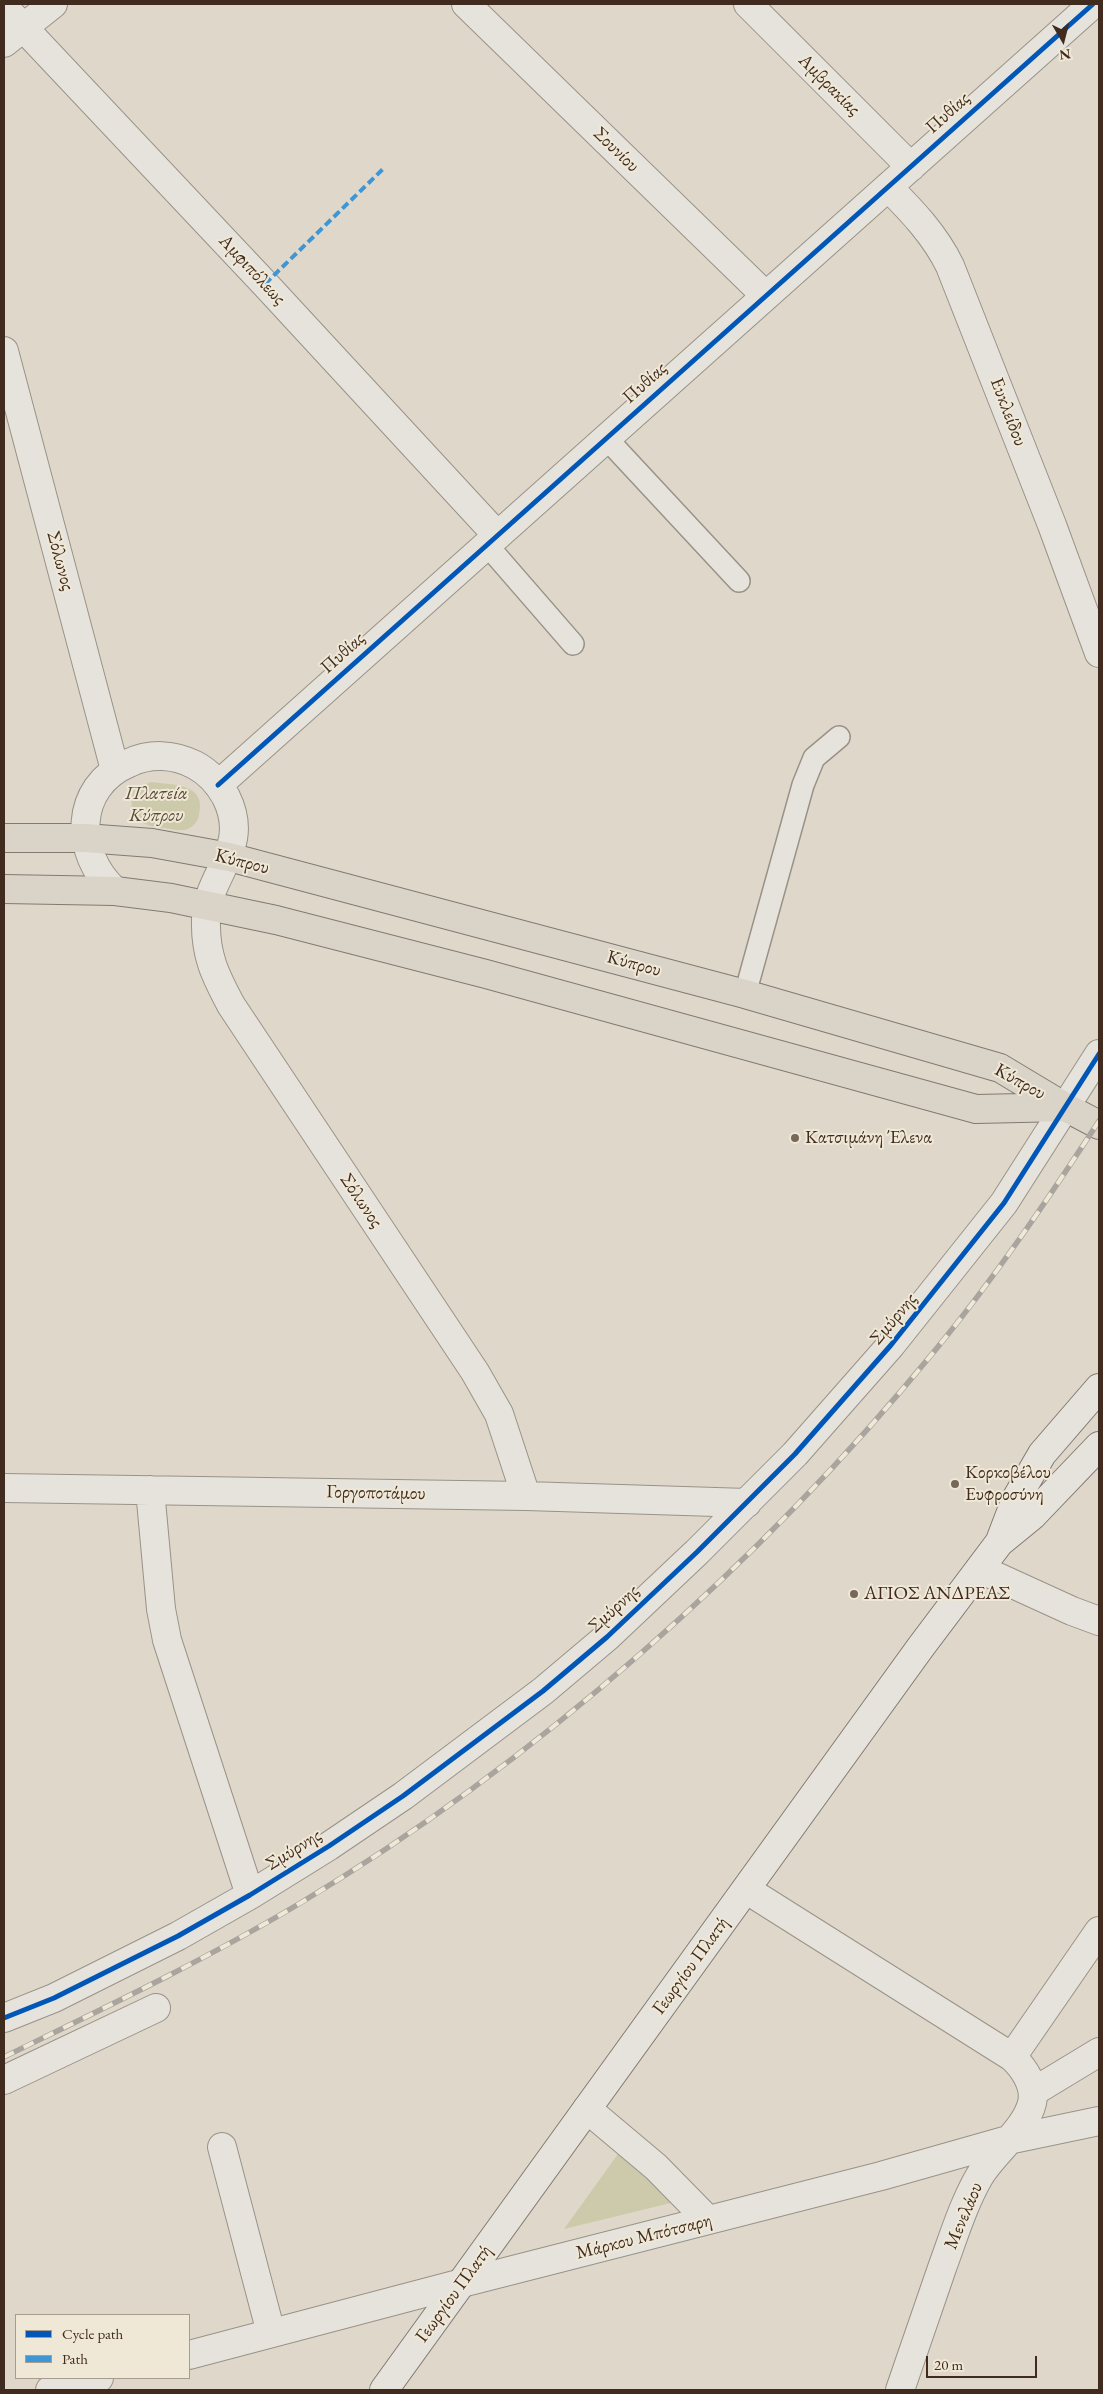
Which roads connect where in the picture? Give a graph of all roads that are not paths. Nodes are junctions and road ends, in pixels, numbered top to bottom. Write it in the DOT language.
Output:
graph roads {
  1 [pos="53,4"];
  2 [pos="466,4"];
  3 [pos="748,4"];
  4 [pos="1093,4"];
  5 [pos="4,6"];
  6 [pos="25,27"];
  7 [pos="4,43"];
  8 [pos="911,166"];
  9 [pos="888,187"];
  10 [pos="766,296"];
  11 [pos="4,351"];
  12 [pos="606,438"];
  13 [pos="492,540"];
  14 [pos="739,581"];
  15 [pos="573,644"];
  16 [pos="1099,653"];
  17 [pos="839,737"];
  18 [pos="115,770"];
  19 [pos="218,785"];
  20 [pos="4,838"];
  21 [pos="85,838"];
  22 [pos="229,857"];
  23 [pos="4,889"];
  24 [pos="115,891"];
  25 [pos="207,905"];
  26 [pos="746,994"];
  27 [pos="1099,1054"];
  28 [pos="1065,1107"];
  29 [pos="1099,1125"];
  30 [pos="1099,1388"];
  31 [pos="1099,1446"];
  32 [pos="4,1488"];
  33 [pos="150,1490"];
  34 [pos="526,1496"];
  35 [pos="747,1503"];
  36 [pos="999,1543"];
  37 [pos="980,1569"];
  38 [pos="1099,1621"];
  39 [pos="747,1890"];
  40 [pos="250,1895"];
  41 [pos="1099,1931"];
  42 [pos="156,2008"];
  43 [pos="4,2018"];
  44 [pos="1099,2052"];
  45 [pos="1012,2057"];
  46 [pos="4,2080"];
  47 [pos="1033,2092"];
  48 [pos="587,2109"];
  49 [pos="1099,2121"];
  50 [pos="1008,2140"];
  51 [pos="222,2147"];
  52 [pos="708,2220"];
  53 [pos="462,2284"];
  54 [pos="271,2333"];
  55 [pos="190,2354"];
  56 [pos="95,2379"];
  57 [pos="50,2390"];
  58 [pos="384,2390"];
  59 [pos="900,2390"];
  1 -- 6 [label="street"];
  2 -- 10 [label="street, Σουνίου"];
  3 -- 8 [label="street, Αμβρακίας"];
  4 -- 8 [label="street, Πυθίας"];
  5 -- 6 [label="street, Αμφιπόλεως"];
  6 -- 7 [label="street"];
  6 -- 13 [label="street, Αμφιπόλεως"];
  8 -- 9 [label="street, Πυθίας"];
  9 -- 10 [label="street, Πυθίας"];
  9 -- 16 [label="street, Ευκλείδου"];
  10 -- 12 [label="street, Πυθίας"];
  11 -- 18 [label="street, Σόλωνος"];
  12 -- 13 [label="street, Πυθίας"];
  12 -- 14 [label="lane"];
  13 -- 15 [label="lane"];
  13 -- 19 [label="street, Πυθίας"];
  17 -- 26 [label="lane"];
  18 -- 19 [label="street"];
  18 -- 21 [label="street"];
  19 -- 22 [label="street"];
  20 -- 21 [label="main road, Κύπρου"];
  21 -- 22 [label="main road, Κύπρου"];
  21 -- 24 [label="street"];
  22 -- 25 [label="street"];
  22 -- 26 [label="main road, Κύπρου"];
  23 -- 24 [label="main road, Κύπρου"];
  24 -- 25 [label="main road, Κύπρου"];
  25 -- 28 [label="main road, Κύπρου"];
  25 -- 34 [label="street, Σόλωνος"];
  26 -- 28 [label="main road, Κύπρου"];
  27 -- 28 [label="street, Σμύρνης"];
  28 -- 29 [label="main road"];
  28 -- 35 [label="street, Σμύρνης"];
  30 -- 36 [label="street, Γεωργίου Πλατή"];
  31 -- 36 [label="street, Γεωργίου Πλατή"];
  32 -- 33 [label="street, Γοργοποτάμου"];
  33 -- 34 [label="street, Γοργοποτάμου"];
  33 -- 40 [label="street"];
  34 -- 35 [label="street, Γοργοποτάμου"];
  35 -- 40 [label="street, Σμύρνης"];
  36 -- 37 [label="street, Γεωργίου Πλατή"];
  37 -- 38 [label="street"];
  37 -- 39 [label="street, Γεωργίου Πλατή"];
  39 -- 45 [label="street"];
  39 -- 48 [label="street, Γεωργίου Πλατή"];
  40 -- 43 [label="street, Σμύρνης"];
  41 -- 45 [label="street"];
  42 -- 46 [label="street"];
  44 -- 47 [label="street"];
  45 -- 47 [label="street"];
  47 -- 50 [label="street, Μενελάου"];
  48 -- 52 [label="street"];
  48 -- 53 [label="street, Γεωργίου Πλατή"];
  49 -- 50 [label="street, Μάρκου Μπότσαρη"];
  50 -- 52 [label="street, Μάρκου Μπότσαρη"];
  50 -- 59 [label="street, Μενελάου"];
  51 -- 54 [label="street"];
  52 -- 53 [label="street, Μάρκου Μπότσαρη"];
  53 -- 54 [label="street, Μάρκου Μπότσαρη"];
  53 -- 58 [label="street, Γεωργίου Πλατή"];
  54 -- 55 [label="street, Μάρκου Μπότσαρη"];
  56 -- 57 [label="street"];
}
